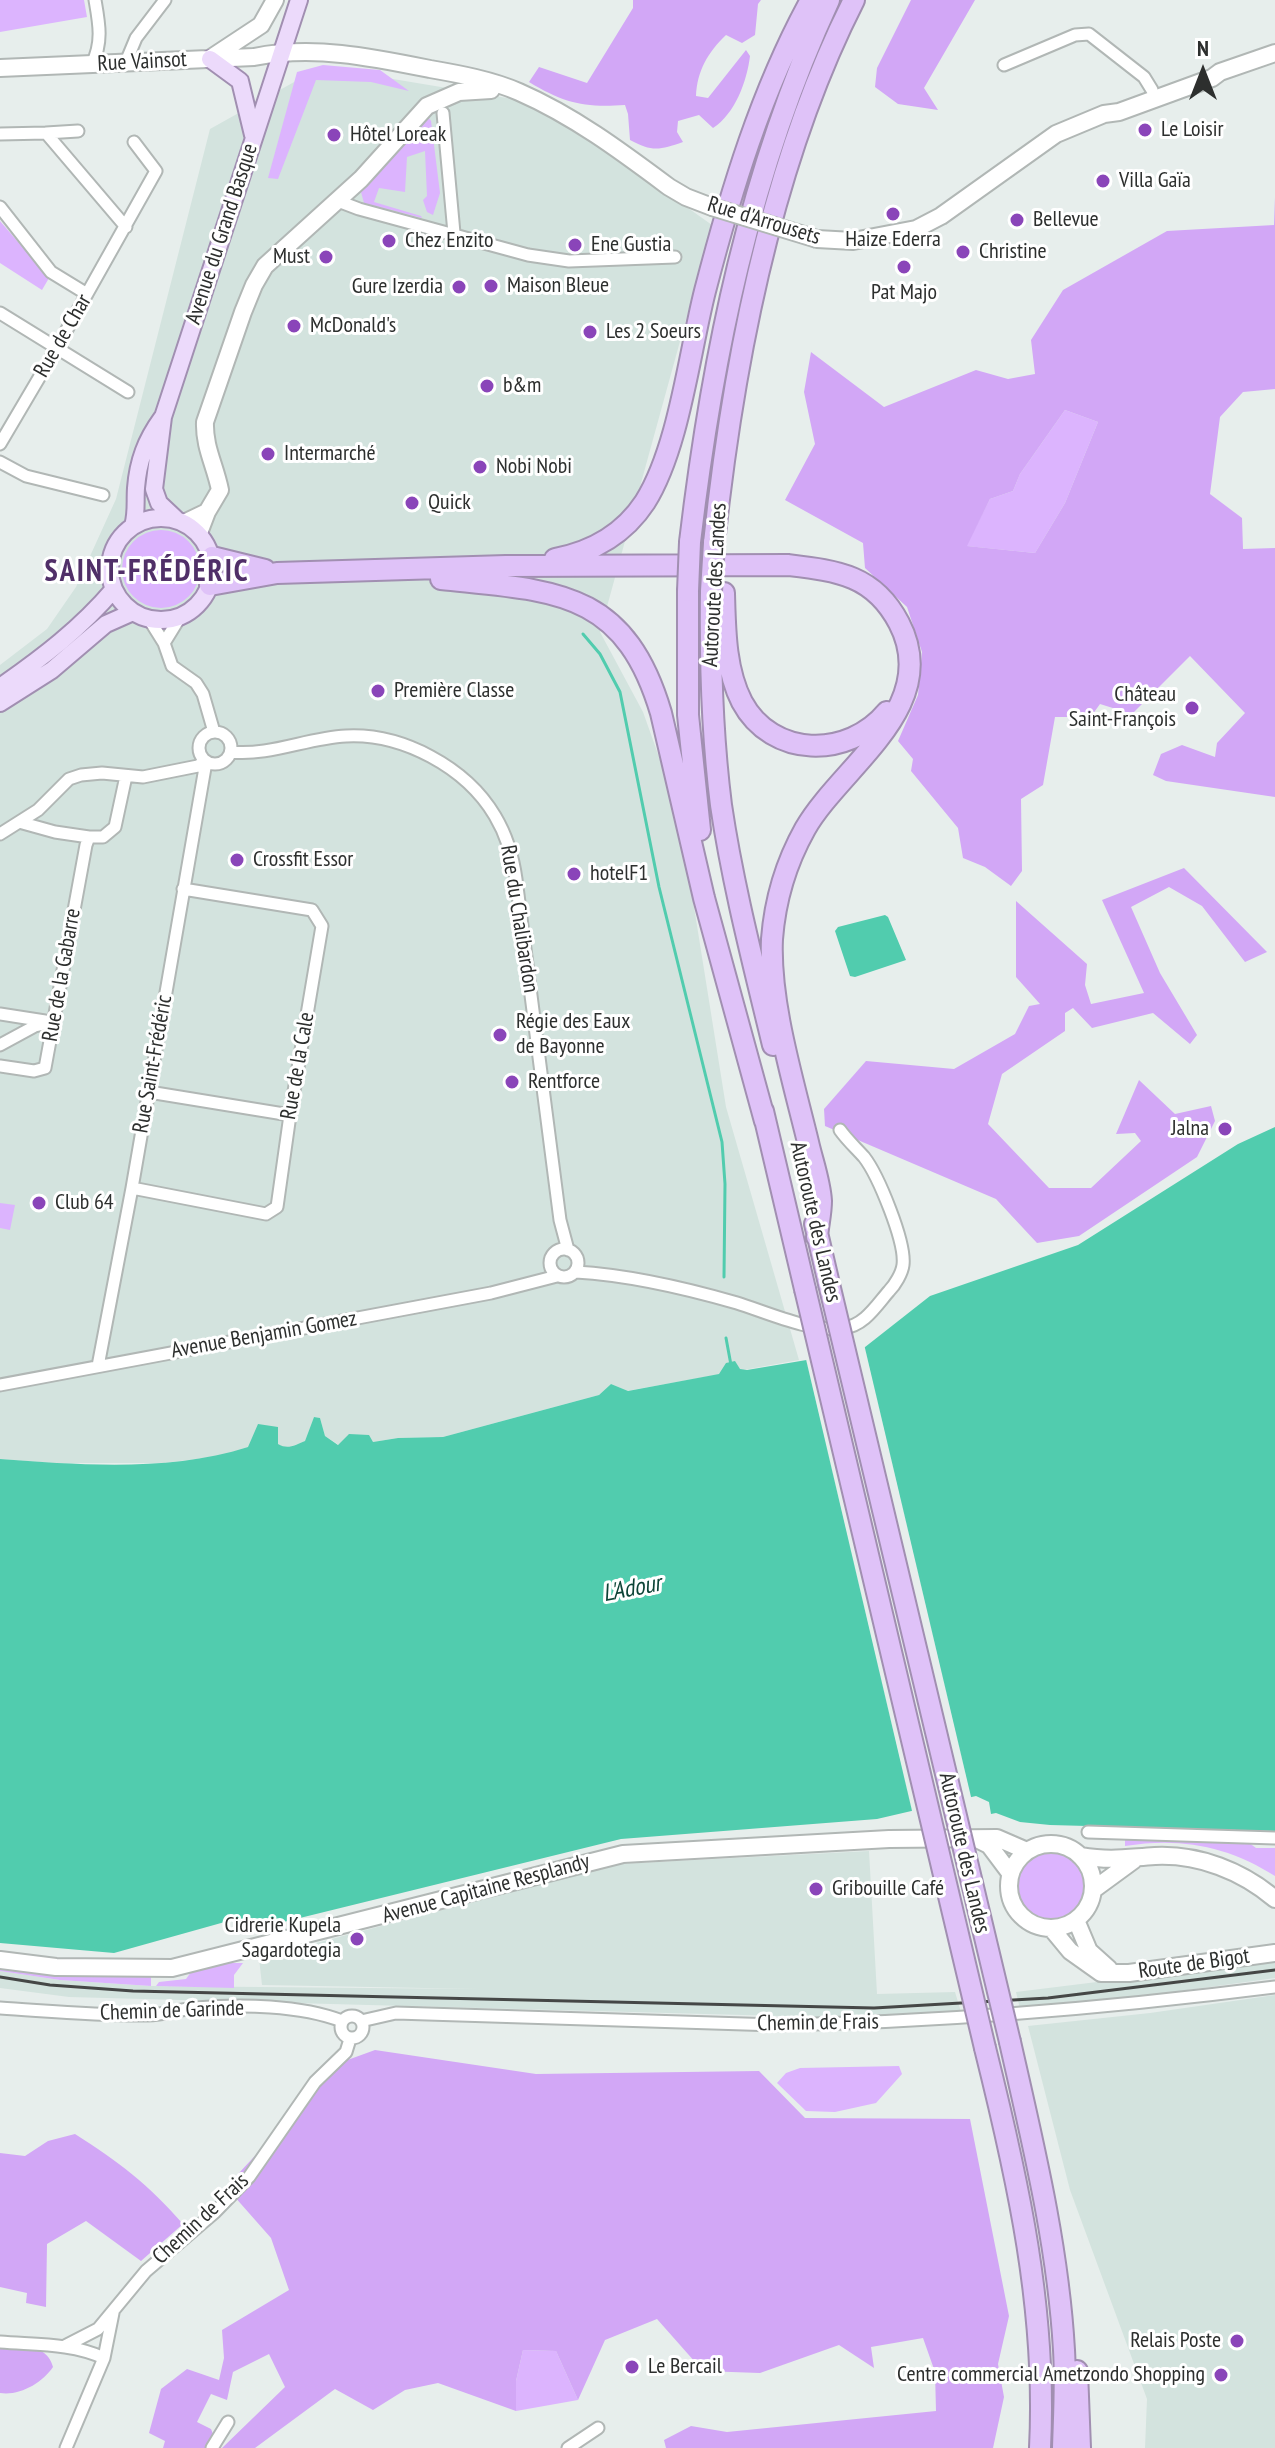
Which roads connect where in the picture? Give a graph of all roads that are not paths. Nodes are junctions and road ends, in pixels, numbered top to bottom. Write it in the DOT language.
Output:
graph roads {
  1 [pos="95,0"];
  2 [pos="165,0"];
  3 [pos="275,0"];
  4 [pos="299,0"];
  5 [pos="811,0"];
  6 [pos="829,0"];
  7 [pos="854,0"];
  8 [pos="282,51"];
  9 [pos="1275,53"];
  10 [pos="210,59"];
  11 [pos="126,62"];
  12 [pos="92,64"];
  13 [pos="1004,65"];
  14 [pos="0,68"];
  15 [pos="468,83"];
  16 [pos="1154,94"];
  17 [pos="443,113"];
  18 [pos="78,131"];
  19 [pos="46,133"];
  20 [pos="0,134"];
  21 [pos="253,137"];
  22 [pos="134,142"];
  23 [pos="338,201"];
  24 [pos="0,207"];
  25 [pos="126,227"];
  26 [pos="454,233"];
  27 [pos="675,257"];
  28 [pos="87,294"];
  29 [pos="0,313"];
  30 [pos="56,349"];
  31 [pos="128,392"];
  32 [pos="163,417"];
  33 [pos="0,444"];
  34 [pos="0,462"];
  35 [pos="103,495"];
  36 [pos="207,512"];
  37 [pos="180,521"];
  38 [pos="133,526"];
  39 [pos="199,533"];
  40 [pos="212,557"];
  41 [pos="506,566"];
  42 [pos="369,572"];
  43 [pos="277,573"];
  44 [pos="210,585"];
  45 [pos="114,589"];
  46 [pos="717,591"];
  47 [pos="141,615"];
  48 [pos="180,617"];
  49 [pos="164,643"];
  50 [pos="909,674"];
  51 [pos="0,687"];
  52 [pos="0,703"];
  53 [pos="214,732"];
  54 [pos="231,752"];
  55 [pos="203,758"];
  56 [pos="126,776"];
  57 [pos="19,822"];
  58 [pos="0,834"];
  59 [pos="89,837"];
  60 [pos="183,889"];
  61 [pos="0,1014"];
  62 [pos="53,1022"];
  63 [pos="0,1045"];
  64 [pos="0,1066"];
  65 [pos="149,1092"];
  66 [pos="290,1115"];
  67 [pos="765,1121"];
  68 [pos="840,1130"];
  69 [pos="132,1188"];
  70 [pos="817,1237"];
  71 [pos="563,1250"];
  72 [pos="578,1260"];
  73 [pos="550,1262"];
  74 [pos="576,1272"];
  75 [pos="607,1274"];
  76 [pos="557,1276"];
  77 [pos="528,1285"];
  78 [pos="98,1366"];
  79 [pos="0,1385"];
  80 [pos="1088,1832"];
  81 [pos="1275,1838"];
  82 [pos="977,1839"];
  83 [pos="1027,1851"];
  84 [pos="1080,1856"];
  85 [pos="1135,1860"];
  86 [pos="1010,1873"];
  87 [pos="1093,1890"];
  88 [pos="1275,1899"];
  89 [pos="1076,1920"];
  90 [pos="1051,1928"];
  91 [pos="1275,1953"];
  92 [pos="0,1960"];
  93 [pos="1114,1973"];
  94 [pos="1275,1987"];
  95 [pos="0,2008"];
  96 [pos="342,2021"];
  97 [pos="361,2021"];
  98 [pos="350,2039"];
  99 [pos="1058,2286"];
  100 [pos="113,2312"];
  101 [pos="0,2342"];
  102 [pos="65,2346"];
  103 [pos="104,2358"];
  104 [pos="228,2422"];
  105 [pos="598,2428"];
  106 [pos="66,2448"];
  107 [pos="212,2448"];
  108 [pos="568,2448"];
  109 [pos="1040,2448"];
  110 [pos="1063,2448"];
  111 [pos="1080,2448"];
  1 -- 12 [label="street"];
  2 -- 11 [label="street"];
  3 -- 10 [label="main road"];
  4 -- 8 [label="main road, Avenue du Grand Basque"];
  5 -- 41 [label="highway"];
  6 -- 67 [label="highway, Autoroute des Landes, bridge"];
  7 -- 46 [label="highway, Autoroute des Landes, bridge"];
  8 -- 10 [label="main road, Rue Vainsot"];
  8 -- 15 [label="main road, Rue d'Arrousets"];
  8 -- 21 [label="main road, Avenue du Grand Basque"];
  9 -- 16 [label="main road, Rue d'Arrousets"];
  10 -- 11 [label="main road, Rue Vainsot"];
  10 -- 21 [label="main road"];
  11 -- 12 [label="main road, Rue Vainsot"];
  12 -- 14 [label="main road, Rue Vainsot"];
  13 -- 16 [label="street"];
  15 -- 16 [label="main road, Rue d'Arrousets, bridge"];
  15 -- 23 [label="main road"];
  17 -- 26 [label="street"];
  18 -- 19 [label="street"];
  19 -- 20 [label="street"];
  19 -- 25 [label="street"];
  21 -- 32 [label="main road, Avenue du Grand Basque"];
  22 -- 25 [label="street, Rue de Char"];
  23 -- 26 [label="street"];
  23 -- 36 [label="main road"];
  24 -- 28 [label="street"];
  25 -- 28 [label="street, Rue de Char"];
  26 -- 27 [label="street"];
  28 -- 30 [label="street, Rue de Char"];
  29 -- 30 [label="street"];
  30 -- 31 [label="street"];
  30 -- 33 [label="street, Rue de Char"];
  32 -- 37 [label="main road, Avenue du Grand Basque"];
  32 -- 38 [label="main road, Avenue du Grand Basque"];
  34 -- 35 [label="street"];
  36 -- 37 [label="main road"];
  36 -- 39 [label="main road"];
  37 -- 38 [label="main road"];
  37 -- 39 [label="main road"];
  38 -- 45 [label="main road"];
  39 -- 40 [label="main road"];
  40 -- 43 [label="highway"];
  40 -- 44 [label="main road"];
  41 -- 42 [label="highway"];
  41 -- 50 [label="highway"];
  42 -- 43 [label="highway"];
  42 -- 67 [label="highway"];
  43 -- 44 [label="highway"];
  44 -- 48 [label="main road"];
  45 -- 47 [label="main road"];
  45 -- 51 [label="main road"];
  46 -- 50 [label="highway"];
  46 -- 70 [label="highway, Autoroute des Landes"];
  47 -- 48 [label="main road"];
  47 -- 49 [label="street"];
  47 -- 52 [label="main road"];
  48 -- 49 [label="street"];
  49 -- 53 [label="street"];
  50 -- 70 [label="highway"];
  53 -- 54 [label="street"];
  53 -- 55 [label="street"];
  54 -- 55 [label="street"];
  54 -- 71 [label="street, Rue du Chalibardon"];
  55 -- 56 [label="street"];
  55 -- 60 [label="street, Rue Saint-Frédéric"];
  56 -- 57 [label="street"];
  56 -- 59 [label="street"];
  57 -- 58 [label="street"];
  57 -- 59 [label="street"];
  59 -- 62 [label="street, Rue de la Gabarre"];
  60 -- 65 [label="street, Rue Saint-Frédéric"];
  60 -- 66 [label="street, Rue de la Cale"];
  61 -- 62 [label="street"];
  62 -- 63 [label="street"];
  62 -- 64 [label="street, Rue de la Gabarre"];
  65 -- 66 [label="street"];
  65 -- 69 [label="street, Rue Saint-Frédéric"];
  66 -- 69 [label="street, Rue de la Cale"];
  67 -- 109 [label="highway, Autoroute des Landes, bridge"];
  68 -- 75 [label="street"];
  69 -- 78 [label="street, Rue Saint-Frédéric"];
  70 -- 99 [label="highway, Autoroute des Landes, bridge"];
  71 -- 72 [label="street"];
  71 -- 73 [label="street"];
  72 -- 74 [label="street"];
  72 -- 75 [label="street"];
  73 -- 76 [label="street"];
  73 -- 77 [label="street"];
  74 -- 75 [label="street"];
  74 -- 76 [label="street"];
  76 -- 77 [label="street, Avenue Benjamin Gomez"];
  77 -- 78 [label="street, Avenue Benjamin Gomez"];
  78 -- 79 [label="street, Avenue Benjamin Gomez"];
  80 -- 81 [label="street"];
  82 -- 83 [label="main road, Avenue Capitaine Resplandy"];
  82 -- 86 [label="main road"];
  82 -- 92 [label="main road, Avenue Capitaine Resplandy"];
  83 -- 84 [label="main road"];
  83 -- 86 [label="main road"];
  84 -- 85 [label="main road"];
  84 -- 87 [label="main road"];
  85 -- 87 [label="main road"];
  85 -- 88 [label="main road"];
  86 -- 90 [label="main road"];
  87 -- 89 [label="main road"];
  89 -- 90 [label="main road"];
  89 -- 93 [label="main road, Route de Bigot"];
  90 -- 93 [label="main road, Route de Bigot"];
  91 -- 93 [label="main road, Route de Bigot"];
  94 -- 97 [label="street, Chemin de Frais"];
  95 -- 96 [label="street, Chemin de Garinde"];
  96 -- 97 [label="street, Chemin de Frais"];
  96 -- 98 [label="street"];
  97 -- 98 [label="street, Chemin de Frais"];
  98 -- 100 [label="street, Chemin de Frais"];
  99 -- 110 [label="highway, Autoroute des Landes"];
  99 -- 111 [label="highway"];
  100 -- 102 [label="street, Chemin de Frais"];
  100 -- 103 [label="street"];
  101 -- 102 [label="street"];
  102 -- 103 [label="street"];
  103 -- 106 [label="street"];
  104 -- 107 [label="street"];
  105 -- 108 [label="street"];
}
